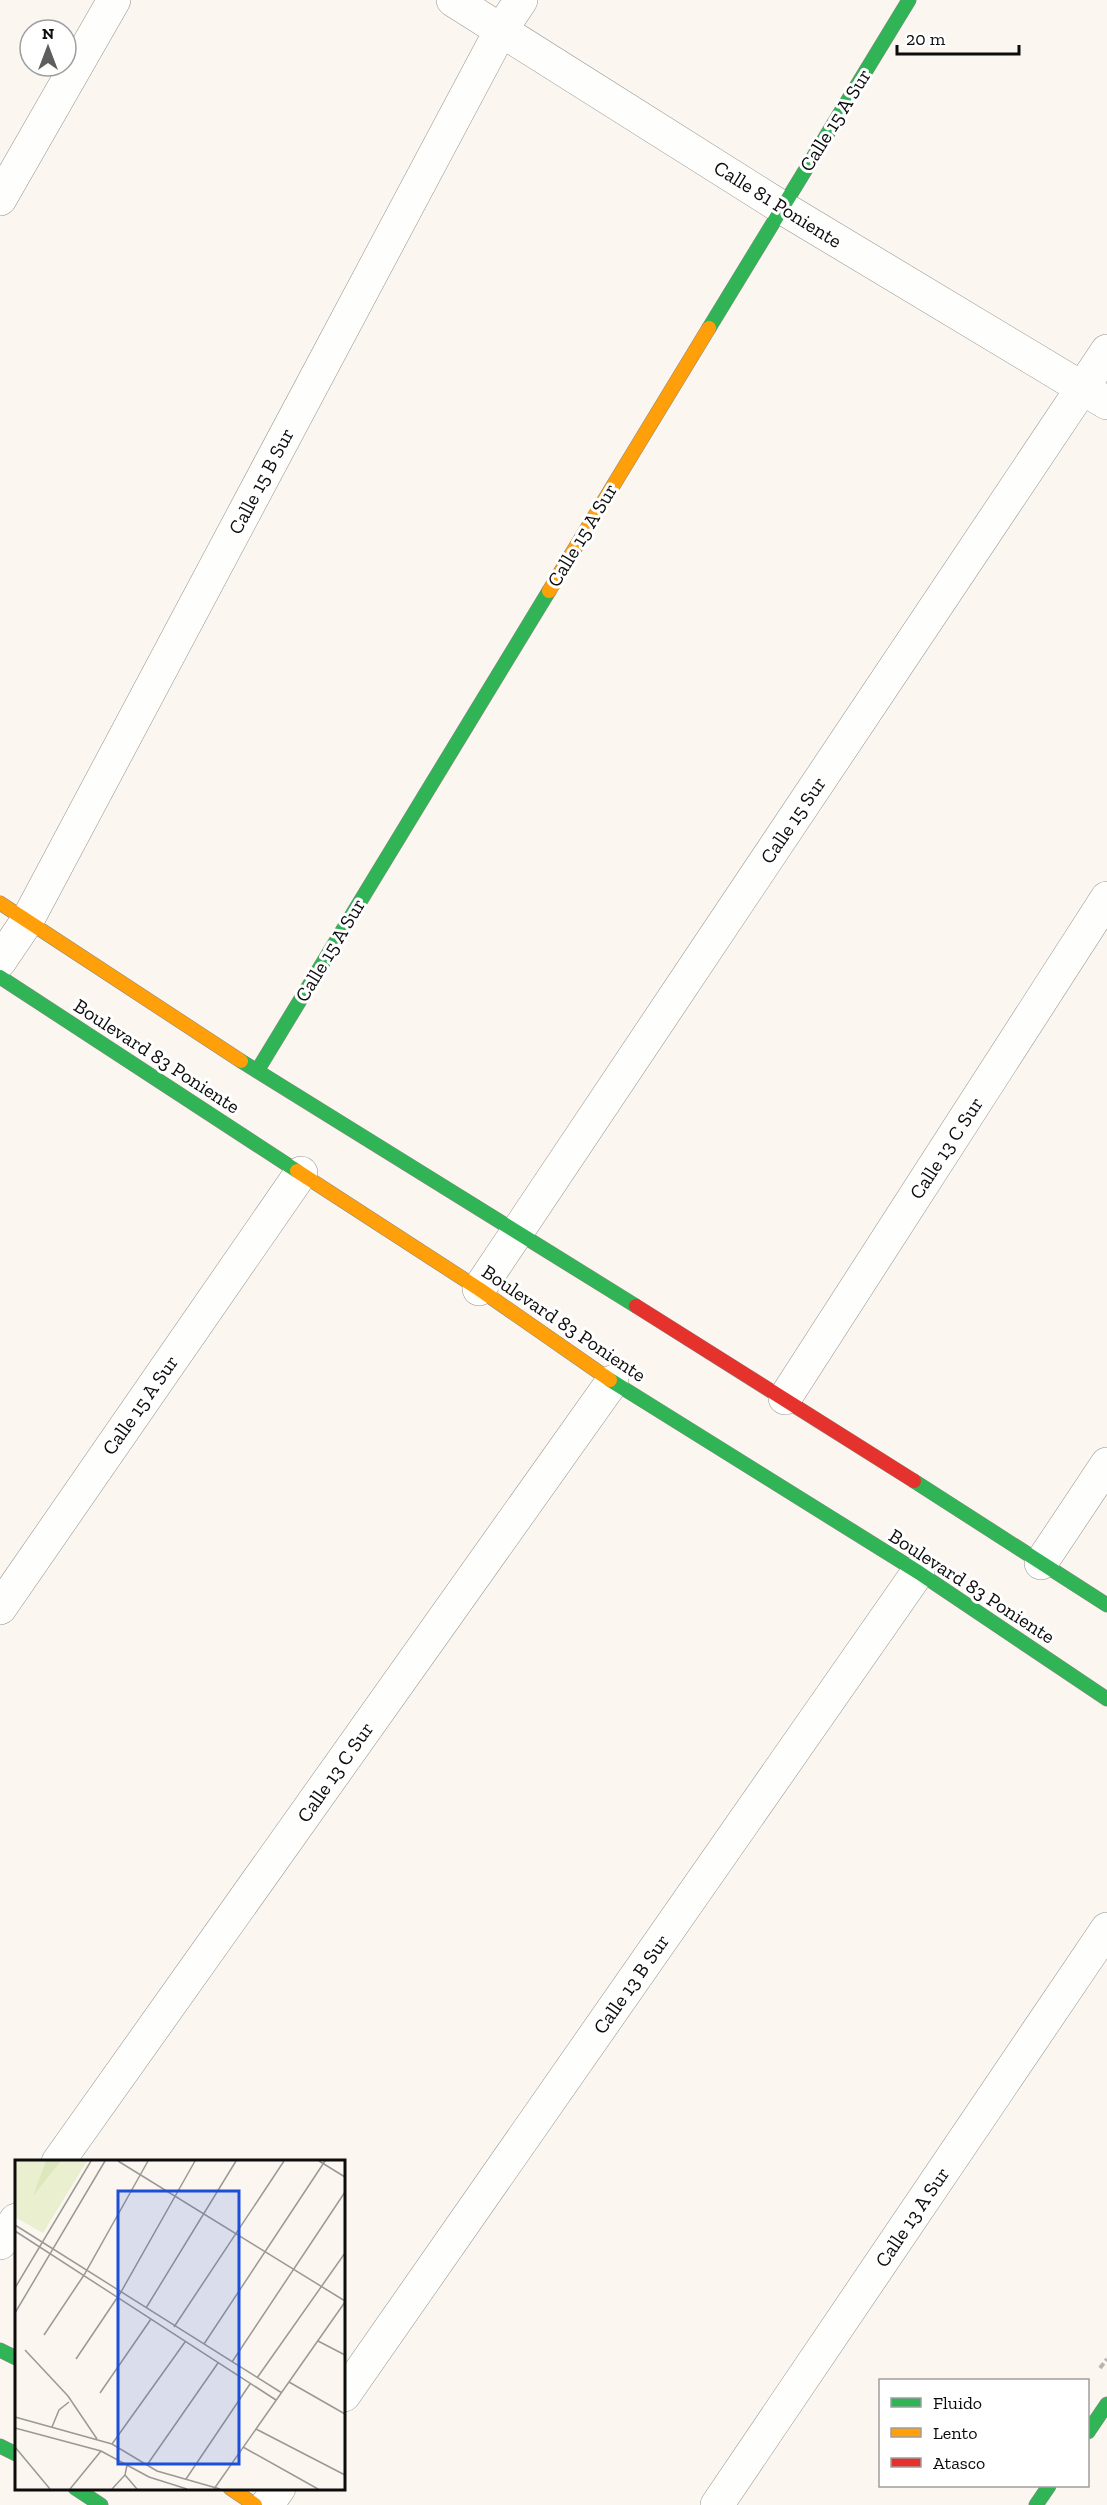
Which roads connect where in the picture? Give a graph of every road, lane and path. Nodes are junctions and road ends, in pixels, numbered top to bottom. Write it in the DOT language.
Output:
graph roads {
  1 [pos="114,0"];
  2 [pos="453,0"];
  3 [pos="521,0"];
  4 [pos="909,0"];
  5 [pos="501,30"];
  6 [pos="0,200"];
  7 [pos="781,207"];
  8 [pos="1107,351"];
  9 [pos="1095,395"];
  10 [pos="1107,898"];
  11 [pos="0,903"];
  12 [pos="27,921"];
  13 [pos="0,962"];
  14 [pos="0,977"];
  15 [pos="257,1071"];
  16 [pos="301,1173"];
  17 [pos="519,1231"];
  18 [pos="479,1289"];
  19 [pos="612,1382"];
  20 [pos="785,1398"];
  21 [pos="1107,1464"];
  22 [pos="1041,1563"];
  23 [pos="918,1572"];
  24 [pos="1107,1605"];
  25 [pos="0,1608"];
  26 [pos="1107,1699"];
  27 [pos="1107,1929"];
  28 [pos="59,2160"];
  29 [pos="15,2221"];
  30 [pos="0,2243"];
  31 [pos="0,2350"];
  32 [pos="15,2358"];
  33 [pos="345,2394"];
  34 [pos="1107,2404"];
  35 [pos="1089,2431"];
  36 [pos="0,2446"];
  37 [pos="15,2454"];
  38 [pos="1048,2487"];
  39 [pos="233,2490"];
  40 [pos="278,2490"];
  41 [pos="255,2505"];
  42 [pos="267,2505"];
  43 [pos="717,2505"];
  44 [pos="1036,2505"];
  1 -- 6 [label="street"];
  2 -- 5 [label="street, Calle 81 Poniente"];
  3 -- 5 [label="street, Calle 15 B Sur"];
  4 -- 7 [label="street, Calle 15 A Sur"];
  5 -- 7 [label="street, Calle 81 Poniente"];
  5 -- 12 [label="street, Calle 15 B Sur"];
  7 -- 9 [label="street, Calle 81 Poniente"];
  7 -- 15 [label="street, Calle 15 A Sur"];
  8 -- 9 [label="street, Calle 15 Sur"];
  9 -- 17 [label="street, Calle 15 Sur"];
  10 -- 20 [label="street, Calle 13 C Sur"];
  11 -- 12 [label="street"];
  12 -- 13 [label="street, Calle 15 B Sur"];
  12 -- 15 [label="street"];
  14 -- 16 [label="street, Boulevard 83 Poniente"];
  15 -- 17 [label="street"];
  16 -- 18 [label="street, Boulevard 83 Poniente"];
  16 -- 25 [label="street, Calle 15 A Sur"];
  17 -- 18 [label="street, Calle 15 Sur"];
  17 -- 20 [label="street"];
  18 -- 19 [label="street, Boulevard 83 Poniente"];
  19 -- 23 [label="street, Boulevard 83 Poniente"];
  19 -- 28 [label="street, Calle 13 C Sur"];
  20 -- 22 [label="street"];
  21 -- 22 [label="street"];
  22 -- 24 [label="street"];
  23 -- 26 [label="street, Boulevard 83 Poniente"];
  23 -- 33 [label="street, Calle 13 B Sur"];
  27 -- 43 [label="street, Calle 13 A Sur"];
  29 -- 30 [label="street"];
  31 -- 32 [label="street"];
  34 -- 35 [label="street"];
  36 -- 37 [label="street"];
  38 -- 44 [label="street"];
  39 -- 41 [label="street"];
  40 -- 42 [label="street"];
}
